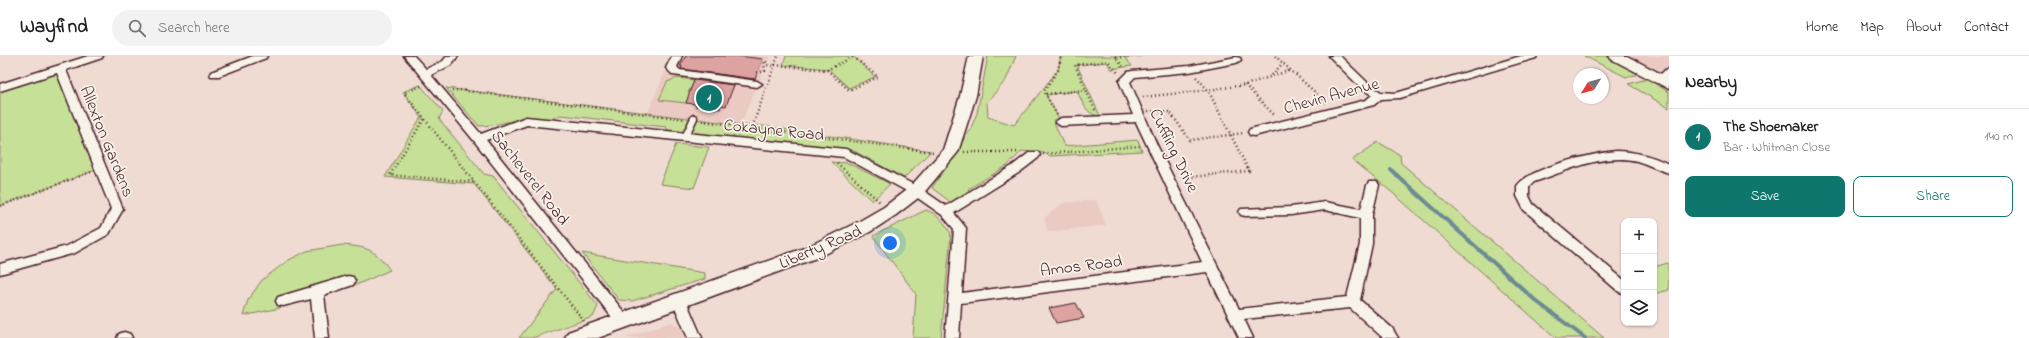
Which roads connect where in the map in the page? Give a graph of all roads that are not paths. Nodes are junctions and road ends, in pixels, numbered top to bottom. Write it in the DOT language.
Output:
graph roads {
  1 [pos="98,56"];
  2 [pos="262,56"];
  3 [pos="409,56"];
  4 [pos="453,56"];
  5 [pos="677,56"];
  6 [pos="976,56"];
  7 [pos="1334,56"];
  8 [pos="1532,56"];
  9 [pos="1616,56"];
  10 [pos="1234,58"];
  11 [pos="61,69"];
  12 [pos="216,74"];
  13 [pos="428,78"];
  14 [pos="757,78"];
  15 [pos="1666,78"];
  16 [pos="0,88"];
  17 [pos="1379,95"];
  18 [pos="1137,114"];
  19 [pos="694,118"];
  20 [pos="1061,122"];
  21 [pos="1254,132"];
  22 [pos="685,137"];
  23 [pos="479,138"];
  24 [pos="1034,155"];
  25 [pos="1669,169"];
  26 [pos="1373,185"];
  27 [pos="916,191"];
  28 [pos="946,212"];
  29 [pos="1245,212"];
  30 [pos="1366,215"];
  31 [pos="1211,266"];
  32 [pos="0,269"];
  33 [pos="348,281"];
  34 [pos="1621,285"];
  35 [pos="317,292"];
  36 [pos="955,299"];
  37 [pos="679,300"];
  38 [pos="283,301"];
  39 [pos="1353,302"];
  40 [pos="1235,315"];
  41 [pos="623,321"];
  42 [pos="322,338"];
  43 [pos="575,338"];
  44 [pos="695,338"];
  45 [pos="952,338"];
  46 [pos="1246,338"];
  47 [pos="1391,338"];
  1 -- 11 [label="street"];
  2 -- 12 [label="street"];
  3 -- 13 [label="street, Sacheverel Road"];
  4 -- 13 [label="street"];
  5 -- 14 [label="street"];
  6 -- 27 [label="street, Liberty Road"];
  7 -- 17 [label="street"];
  8 -- 17 [label="street, Chevin Avenue"];
  9 -- 15 [label="street"];
  10 -- 18 [label="street, Cuffling Drive"];
  11 -- 16 [label="street"];
  11 -- 32 [label="street, Allexton Gardens"];
  13 -- 23 [label="street, Sacheverel Road"];
  17 -- 21 [label="street, Chevin Avenue"];
  18 -- 20 [label="street"];
  18 -- 31 [label="street, Cuffling Drive"];
  19 -- 22 [label="lane"];
  22 -- 23 [label="street, Cokayne Road"];
  22 -- 27 [label="street, Cokayne Road"];
  23 -- 41 [label="street, Sacheverel Road"];
  24 -- 28 [label="street"];
  25 -- 34 [label="street"];
  26 -- 30 [label="street"];
  27 -- 28 [label="street, Cokayne Road"];
  27 -- 37 [label="street, Liberty Road"];
  28 -- 36 [label="street, Cokayne Road"];
  29 -- 30 [label="street"];
  30 -- 39 [label="street"];
  31 -- 36 [label="street, Amos Road"];
  31 -- 40 [label="street, Cuffling Drive"];
  33 -- 35 [label="street"];
  35 -- 38 [label="street"];
  35 -- 42 [label="street"];
  36 -- 45 [label="street, Cokayne Road"];
  37 -- 41 [label="street, Liberty Road"];
  37 -- 44 [label="street"];
  39 -- 40 [label="street"];
  39 -- 47 [label="street"];
  40 -- 46 [label="street, Cuffling Drive"];
  41 -- 43 [label="street, Liberty Road"];
}
